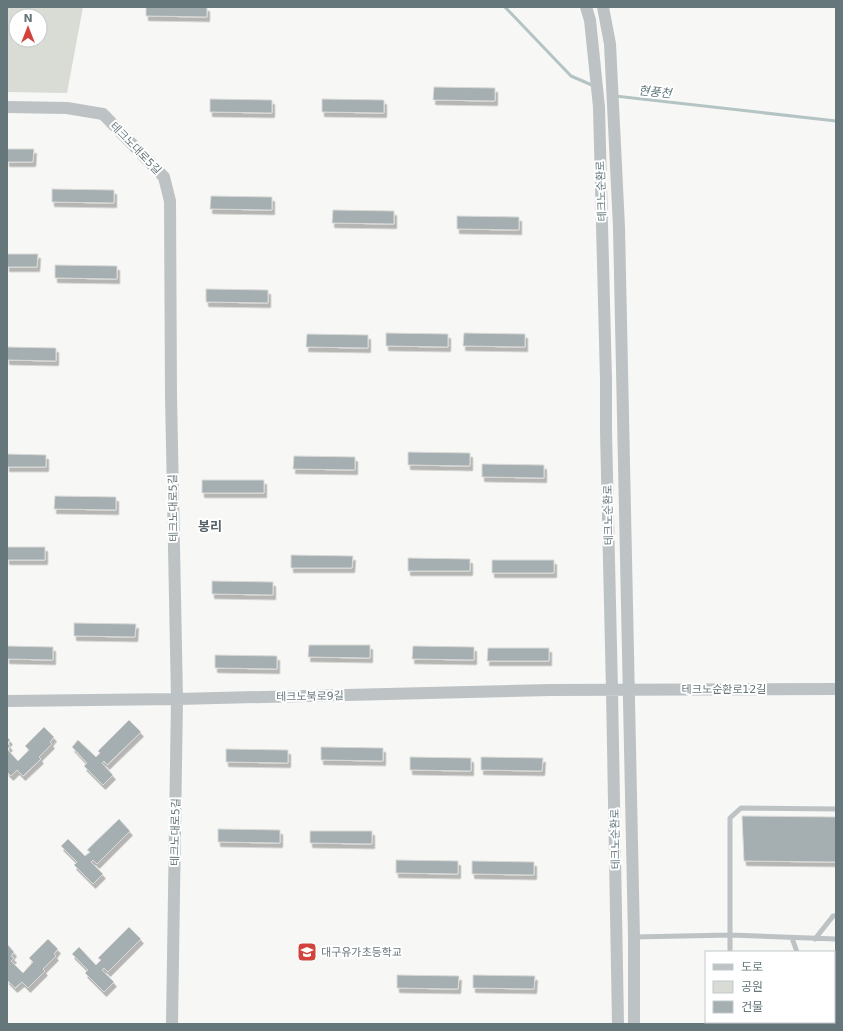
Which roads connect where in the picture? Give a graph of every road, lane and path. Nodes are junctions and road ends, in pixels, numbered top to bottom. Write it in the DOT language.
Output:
graph roads {
  1 [pos="586,7"];
  2 [pos="603,7"];
  3 [pos="7,107"];
  4 [pos="629,689"];
  5 [pos="836,689"];
  6 [pos="612,690"];
  7 [pos="177,699"];
  8 [pos="7,701"];
  9 [pos="836,809"];
  10 [pos="836,916"];
  11 [pos="731,935"];
  12 [pos="634,937"];
  13 [pos="792,938"];
  14 [pos="815,939"];
  15 [pos="836,940"];
  16 [pos="730,951"];
  17 [pos="797,951"];
  18 [pos="172,1024"];
  19 [pos="618,1024"];
  20 [pos="634,1024"];
  1 -- 6 [label="street, 테크노순환로"];
  2 -- 4 [label="street, 테크노순환로"];
  3 -- 7 [label="street, 테크노대로5길"];
  4 -- 5 [label="street, 테크노순환로12길"];
  4 -- 6 [label="street, 테크노순환로12길"];
  4 -- 12 [label="street, 테크노순환로"];
  6 -- 7 [label="street, 테크노북로9길"];
  6 -- 19 [label="street, 테크노순환로"];
  7 -- 8 [label="street, 테크노북로9길"];
  7 -- 18 [label="street, 테크노대로5길"];
  9 -- 11 [label="lane"];
  10 -- 14 [label="lane"];
  11 -- 12 [label="lane"];
  11 -- 13 [label="lane"];
  11 -- 16 [label="lane"];
  12 -- 20 [label="street, 테크노순환로"];
  13 -- 14 [label="lane"];
  13 -- 17 [label="lane"];
  14 -- 15 [label="lane"];
}
